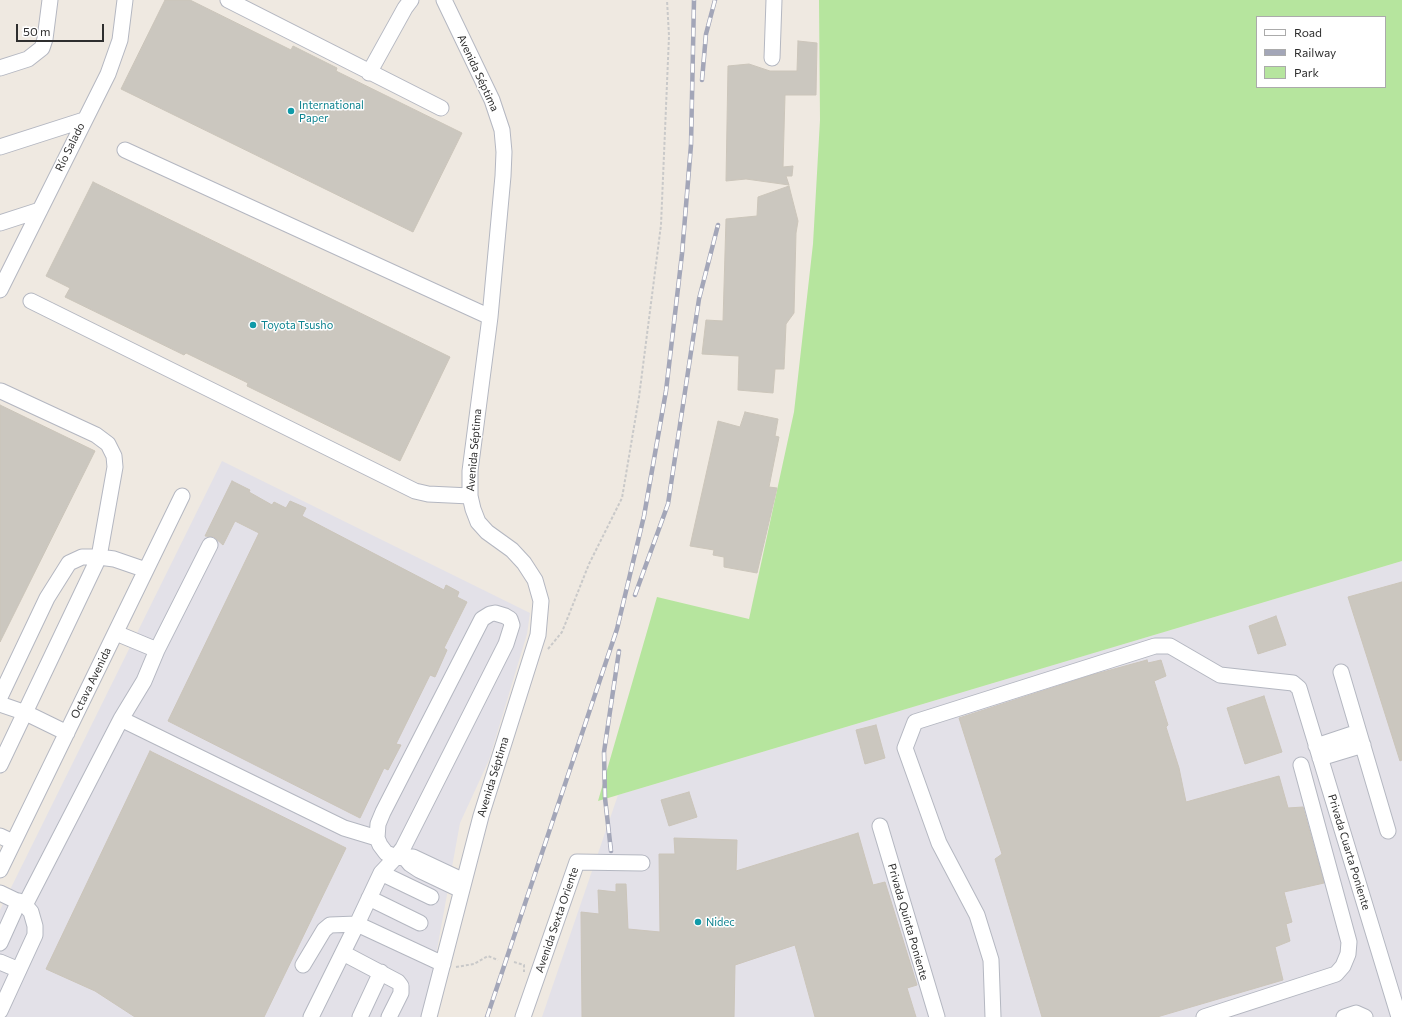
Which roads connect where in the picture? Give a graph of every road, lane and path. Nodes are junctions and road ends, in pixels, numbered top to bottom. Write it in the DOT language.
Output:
graph roads {
  1 [pos="50,0"];
  2 [pos="125,0"];
  3 [pos="228,0"];
  4 [pos="411,0"];
  5 [pos="444,0"];
  6 [pos="667,0"];
  7 [pos="774,0"];
  8 [pos="772,58"];
  9 [pos="0,68"];
  10 [pos="369,73"];
  11 [pos="440,108"];
  12 [pos="84,120"];
  13 [pos="0,147"];
  14 [pos="125,150"];
  15 [pos="40,210"];
  16 [pos="0,223"];
  17 [pos="0,290"];
  18 [pos="31,301"];
  19 [pos="490,317"];
  20 [pos="0,391"];
  21 [pos="182,496"];
  22 [pos="470,496"];
  23 [pos="210,545"];
  24 [pos="99,557"];
  25 [pos="146,570"];
  26 [pos="116,633"];
  27 [pos="157,650"];
  28 [pos="543,654"];
  29 [pos="1341,672"];
  30 [pos="0,697"];
  31 [pos="0,704"];
  32 [pos="26,713"];
  33 [pos="121,719"];
  34 [pos="67,733"];
  35 [pos="1361,738"];
  36 [pos="1318,752"];
  37 [pos="0,765"];
  38 [pos="1301,765"];
  39 [pos="880,826"];
  40 [pos="1388,831"];
  41 [pos="377,838"];
  42 [pos="7,839"];
  43 [pos="401,857"];
  44 [pos="642,862"];
  45 [pos="0,870"];
  46 [pos="381,873"];
  47 [pos="462,886"];
  48 [pos="0,892"];
  49 [pos="431,897"];
  50 [pos="369,898"];
  51 [pos="22,903"];
  52 [pos="420,922"];
  53 [pos="357,924"];
  54 [pos="0,943"];
  55 [pos="343,953"];
  56 [pos="498,960"];
  57 [pos="0,962"];
  58 [pos="443,964"];
  59 [pos="303,965"];
  60 [pos="19,970"];
  61 [pos="381,972"];
  62 [pos="0,1011"];
  63 [pos="310,1017"];
  64 [pos="360,1017"];
  65 [pos="389,1017"];
  66 [pos="429,1017"];
  67 [pos="522,1017"];
  68 [pos="937,1017"];
  69 [pos="994,1017"];
  70 [pos="1204,1017"];
  71 [pos="1344,1017"];
  72 [pos="1365,1017"];
  73 [pos="1399,1017"];
  1 -- 9 [label="street"];
  2 -- 12 [label="street, Río Salado"];
  3 -- 10 [label="street"];
  4 -- 10 [label="street"];
  5 -- 19 [label="street, Avenida Séptima"];
  6 -- 28 [label="path"];
  7 -- 8 [label="street"];
  10 -- 11 [label="street"];
  12 -- 13 [label="street"];
  12 -- 15 [label="street, Río Salado"];
  14 -- 19 [label="street"];
  15 -- 16 [label="street"];
  15 -- 17 [label="street, Río Salado"];
  18 -- 22 [label="street"];
  19 -- 22 [label="street, Avenida Séptima"];
  20 -- 24 [label="street"];
  21 -- 25 [label="street, Octava Avenida"];
  22 -- 47 [label="street, Avenida Séptima"];
  23 -- 27 [label="street"];
  24 -- 25 [label="street"];
  24 -- 30 [label="street"];
  24 -- 32 [label="street"];
  25 -- 26 [label="street, Octava Avenida"];
  26 -- 27 [label="street"];
  26 -- 34 [label="street, Octava Avenida"];
  27 -- 33 [label="street"];
  29 -- 35 [label="street"];
  31 -- 32 [label="street"];
  32 -- 34 [label="street"];
  32 -- 37 [label="street"];
  33 -- 41 [label="street"];
  33 -- 51 [label="street"];
  34 -- 42 [label="street, Octava Avenida"];
  35 -- 36 [label="street"];
  35 -- 40 [label="street"];
  36 -- 69 [label="street, Privada Cuarta Poniente"];
  36 -- 73 [label="street, Privada Cuarta Poniente"];
  38 -- 70 [label="street"];
  39 -- 68 [label="street, Privada Quinta Poniente"];
  41 -- 43 [label="street"];
  41 -- 43 [label="street"];
  42 -- 45 [label="street, Octava Avenida"];
  43 -- 46 [label="street"];
  43 -- 47 [label="street"];
  44 -- 67 [label="street, Avenida Sexta Oriente"];
  46 -- 49 [label="street"];
  46 -- 50 [label="street"];
  47 -- 58 [label="street, Avenida Séptima"];
  48 -- 51 [label="street"];
  50 -- 52 [label="street"];
  50 -- 53 [label="street"];
  51 -- 54 [label="street"];
  51 -- 60 [label="street"];
  53 -- 55 [label="street"];
  53 -- 58 [label="street"];
  53 -- 59 [label="street"];
  55 -- 61 [label="street"];
  55 -- 63 [label="street"];
  56 -- 58 [label="path"];
  57 -- 60 [label="street"];
  58 -- 66 [label="street, Avenida Séptima"];
  60 -- 62 [label="street"];
  61 -- 64 [label="street"];
  61 -- 65 [label="street"];
  71 -- 72 [label="street"];
}
